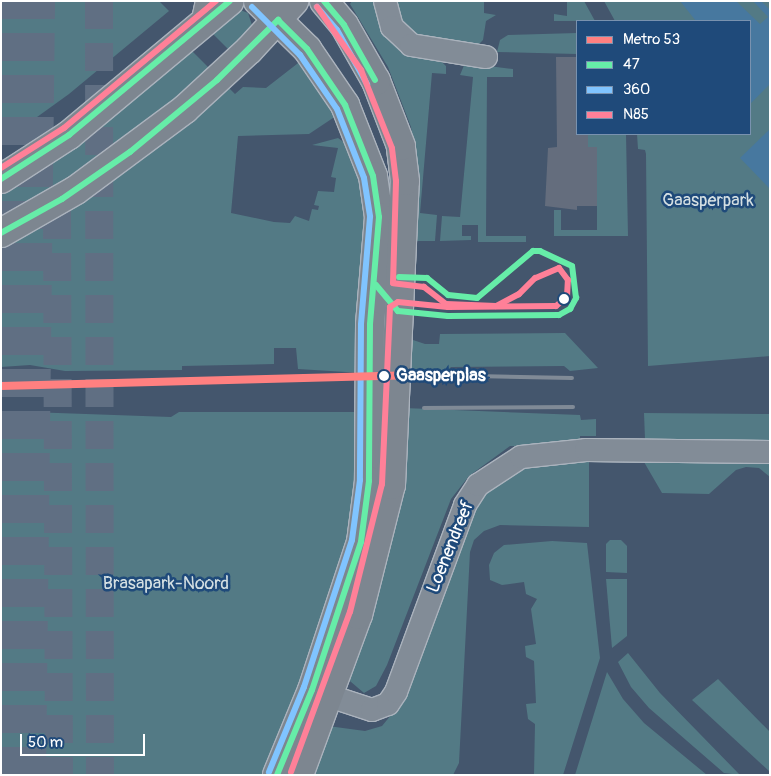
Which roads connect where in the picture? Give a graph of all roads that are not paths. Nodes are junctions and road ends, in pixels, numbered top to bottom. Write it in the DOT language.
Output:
graph roads {
  1 [pos="230,1"];
  2 [pos="258,1"];
  3 [pos="324,1"];
  4 [pos="385,1"];
  5 [pos="286,10"];
  6 [pos="208,11"];
  7 [pos="486,56"];
  8 [pos="1,179"];
  9 [pos="1,233"];
  10 [pos="770,452"];
  11 [pos="321,693"];
  12 [pos="277,775"];
  13 [pos="300,775"];
  1 -- 6 [label="main road"];
  2 -- 5 [label="main road"];
  3 -- 11 [label="main road"];
  4 -- 7 [label="street"];
  5 -- 9 [label="main road"];
  5 -- 11 [label="main road"];
  6 -- 8 [label="main road"];
  10 -- 11 [label="street, Loenendreef"];
  11 -- 12 [label="main road"];
  11 -- 13 [label="main road"];
}
